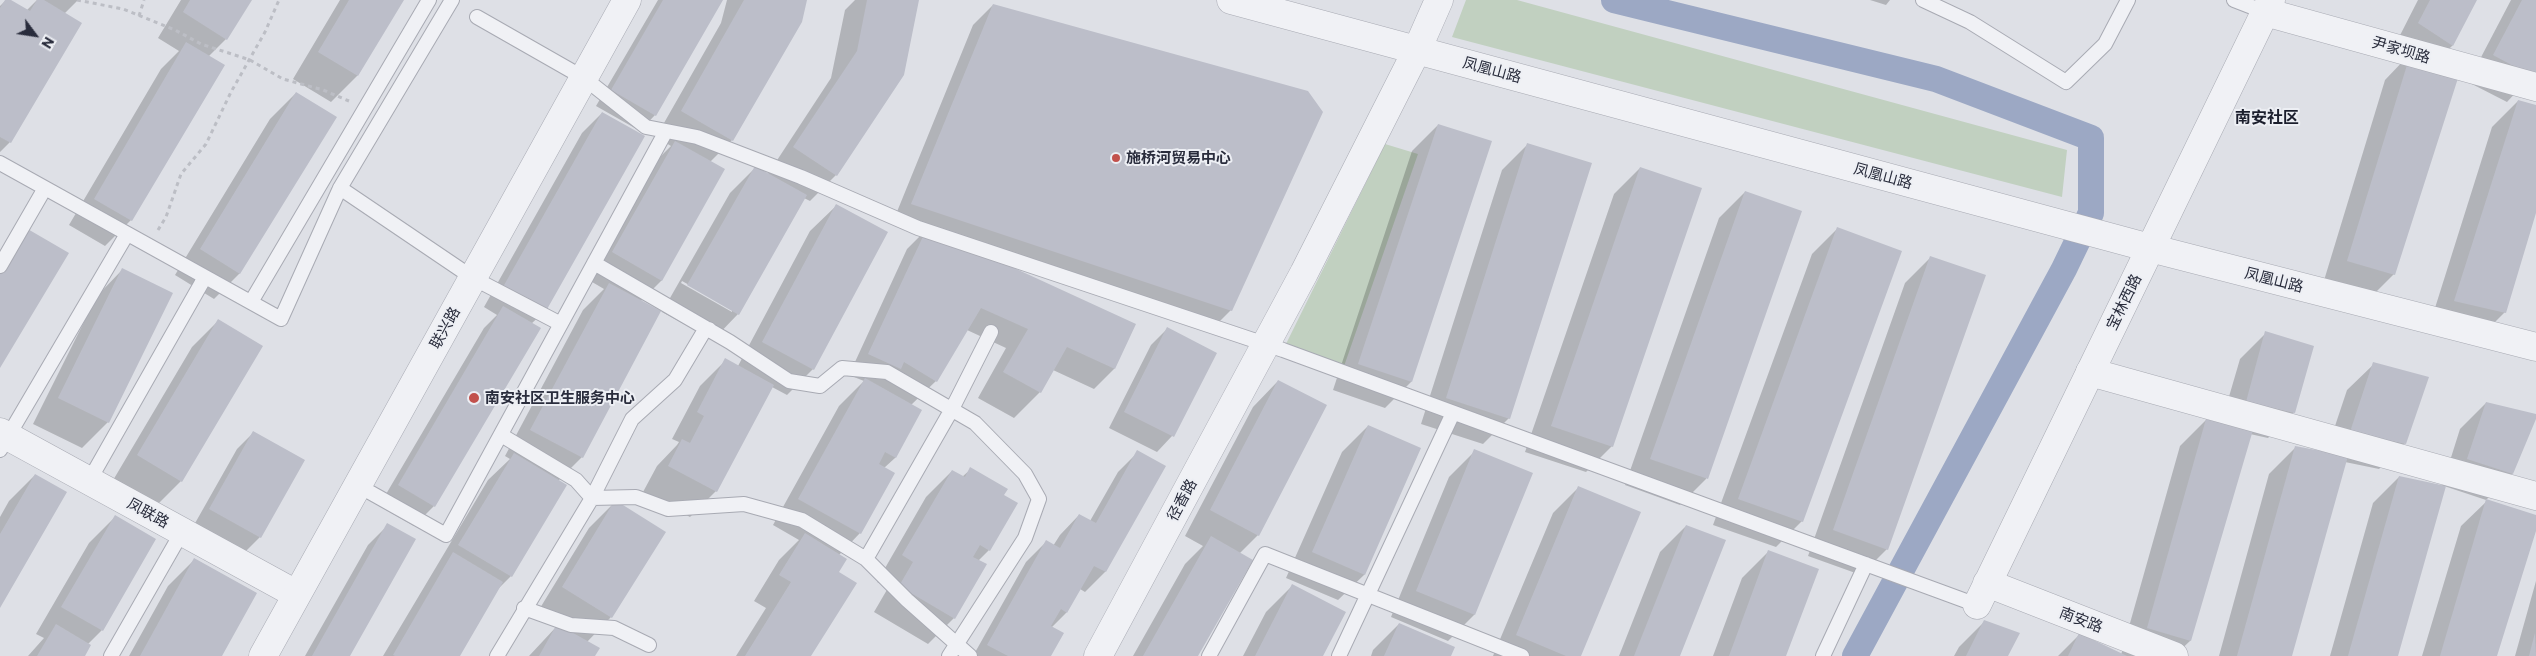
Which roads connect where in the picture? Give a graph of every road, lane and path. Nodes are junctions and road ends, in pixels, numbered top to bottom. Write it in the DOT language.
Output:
graph roads {
  1 [pos="77,0"];
  2 [pos="144,0"];
  3 [pos="279,0"];
  4 [pos="429,0"];
  5 [pos="452,0"];
  6 [pos="627,0"];
  7 [pos="1231,0"];
  8 [pos="1440,0"];
  9 [pos="1923,0"];
  10 [pos="2128,0"];
  11 [pos="2234,0"];
  12 [pos="2268,6"];
  13 [pos="139,16"];
  14 [pos="477,17"];
  15 [pos="1417,50"];
  16 [pos="250,60"];
  17 [pos="584,78"];
  18 [pos="2536,87"];
  19 [pos="365,108"];
  20 [pos="666,131"];
  21 [pos="0,163"];
  22 [pos="45,188"];
  23 [pos="340,188"];
  24 [pos="128,234"];
  25 [pos="148,246"];
  26 [pos="2150,248"];
  27 [pos="594,263"];
  28 [pos="0,266"];
  29 [pos="205,277"];
  30 [pos="473,278"];
  31 [pos="251,302"];
  32 [pos="561,324"];
  33 [pos="708,329"];
  34 [pos="991,332"];
  35 [pos="1266,344"];
  36 [pos="2536,347"];
  37 [pos="2090,372"];
  38 [pos="952,409"];
  39 [pos="1453,413"];
  40 [pos="501,435"];
  41 [pos="2,439"];
  42 [pos="89,481"];
  43 [pos="357,485"];
  44 [pos="2536,496"];
  45 [pos="592,498"];
  46 [pos="182,532"];
  47 [pos="866,559"];
  48 [pos="1872,566"];
  49 [pos="296,594"];
  50 [pos="1367,594"];
  51 [pos="1982,594"];
  52 [pos="524,608"];
  53 [pos="648,645"];
  54 [pos="952,650"];
  55 [pos="111,656"];
  56 [pos="263,656"];
  57 [pos="497,656"];
  58 [pos="970,656"];
  59 [pos="1098,656"];
  60 [pos="1209,656"];
  61 [pos="1339,656"];
  62 [pos="1522,656"];
  63 [pos="1823,656"];
  64 [pos="2174,656"];
  1 -- 13 [label="path"];
  2 -- 13 [label="path"];
  3 -- 16 [label="path"];
  4 -- 19 [label="lane"];
  5 -- 23 [label="lane"];
  6 -- 17 [label="street, 联兴路"];
  7 -- 15 [label="street, 凤凰山路"];
  8 -- 15 [label="street, 径香路"];
  9 -- 10 [label="lane"];
  11 -- 12 [label="lane"];
  12 -- 18 [label="street, 尹家坝路"];
  12 -- 26 [label="street, 宝林西路"];
  13 -- 16 [label="path"];
  14 -- 17 [label="lane"];
  15 -- 26 [label="street, 凤凰山路"];
  15 -- 35 [label="street, 径香路"];
  16 -- 19 [label="path"];
  16 -- 25 [label="path"];
  17 -- 20 [label="lane"];
  17 -- 30 [label="street, 联兴路"];
  19 -- 31 [label="lane"];
  20 -- 27 [label="lane"];
  20 -- 35 [label="lane"];
  21 -- 22 [label="lane"];
  22 -- 24 [label="lane"];
  22 -- 28 [label="lane"];
  23 -- 30 [label="lane"];
  23 -- 31 [label="lane"];
  24 -- 25 [label="lane"];
  24 -- 41 [label="lane"];
  25 -- 29 [label="lane"];
  26 -- 36 [label="street, 凤凰山路"];
  26 -- 37 [label="street, 宝林西路"];
  27 -- 32 [label="lane"];
  27 -- 33 [label="lane"];
  29 -- 31 [label="lane"];
  29 -- 42 [label="lane"];
  30 -- 32 [label="lane"];
  30 -- 43 [label="street, 联兴路"];
  32 -- 40 [label="lane"];
  33 -- 38 [label="lane"];
  33 -- 45 [label="lane"];
  34 -- 38 [label="lane"];
  35 -- 39 [label="lane"];
  35 -- 59 [label="street, 径香路"];
  37 -- 44 [label="street"];
  37 -- 51 [label="street, 宝林西路"];
  38 -- 47 [label="lane"];
  38 -- 54 [label="lane"];
  39 -- 48 [label="lane"];
  39 -- 50 [label="lane"];
  40 -- 43 [label="lane"];
  40 -- 45 [label="lane"];
  41 -- 42 [label="street, 凤联路"];
  42 -- 46 [label="street, 凤联路"];
  43 -- 49 [label="street, 联兴路"];
  45 -- 47 [label="lane"];
  45 -- 52 [label="lane"];
  46 -- 49 [label="street, 凤联路"];
  46 -- 55 [label="lane"];
  47 -- 54 [label="lane"];
  48 -- 51 [label="lane"];
  48 -- 63 [label="lane"];
  49 -- 56 [label="street, 联兴路"];
  50 -- 60 [label="lane"];
  50 -- 61 [label="lane"];
  50 -- 62 [label="lane"];
  51 -- 64 [label="street, 南安路"];
  52 -- 53 [label="lane"];
  52 -- 57 [label="lane"];
  54 -- 58 [label="lane"];
}
